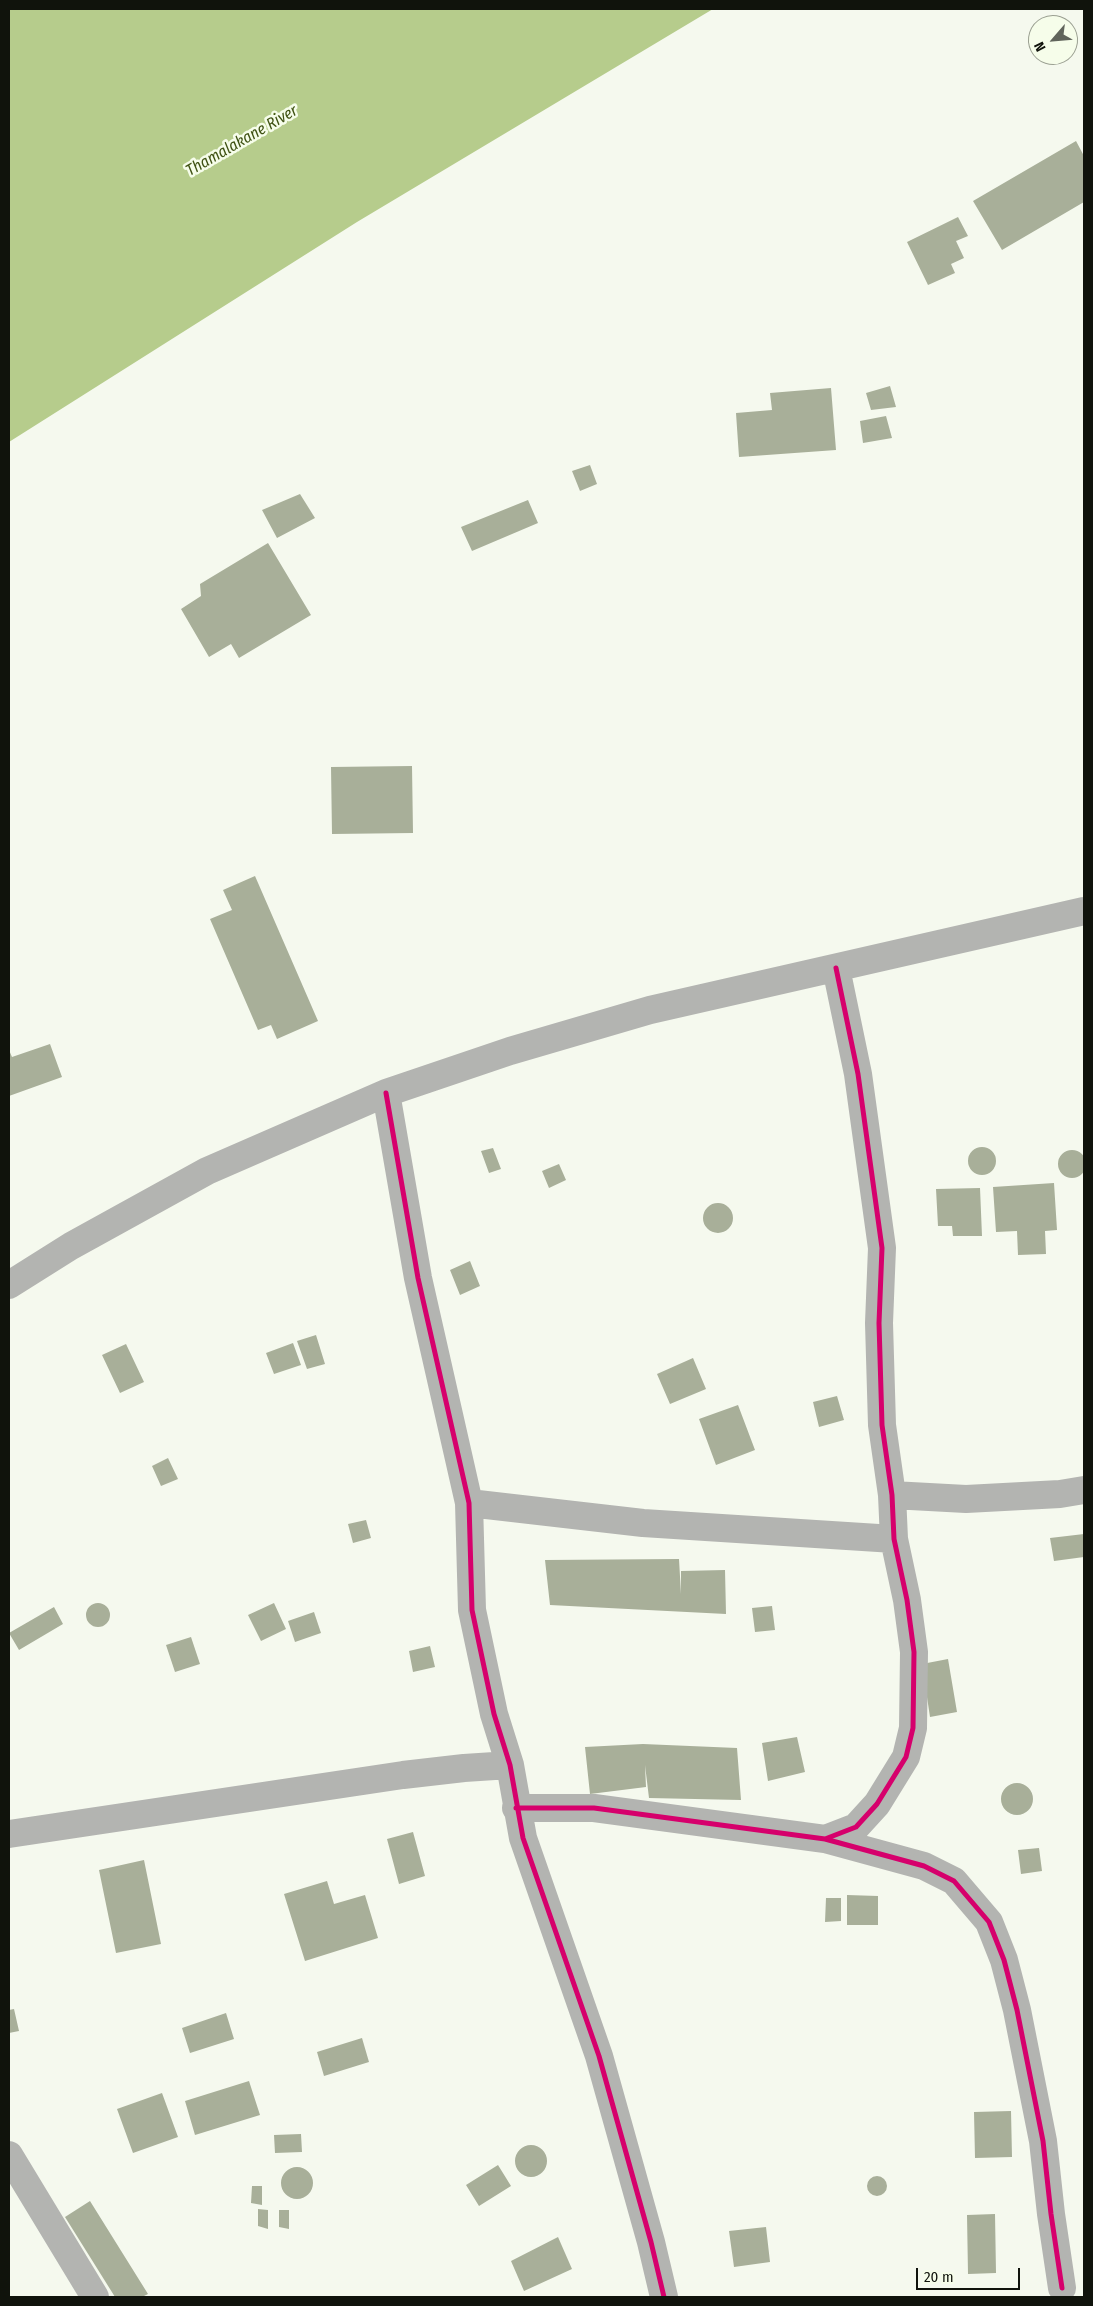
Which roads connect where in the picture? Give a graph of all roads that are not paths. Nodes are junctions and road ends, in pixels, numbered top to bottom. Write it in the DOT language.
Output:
graph roads {
  1 [pos="1084,911"];
  2 [pos="836,968"];
  3 [pos="386,1093"];
  4 [pos="9,1285"];
  5 [pos="1084,1490"];
  6 [pos="892,1495"];
  7 [pos="469,1503"];
  8 [pos="894,1539"];
  9 [pos="510,1766"];
  10 [pos="516,1808"];
  11 [pos="9,1834"];
  12 [pos="825,1839"];
  13 [pos="9,2155"];
  14 [pos="1062,2288"];
  15 [pos="95,2297"];
  16 [pos="664,2297"];
  1 -- 2 [label="street"];
  2 -- 3 [label="street"];
  2 -- 6 [label="street"];
  3 -- 4 [label="street"];
  3 -- 7 [label="street"];
  5 -- 6 [label="street"];
  6 -- 8 [label="street"];
  7 -- 8 [label="street"];
  7 -- 9 [label="street"];
  8 -- 12 [label="street"];
  9 -- 10 [label="street"];
  9 -- 11 [label="street"];
  10 -- 12 [label="street"];
  10 -- 16 [label="street"];
  12 -- 14 [label="street"];
  13 -- 15 [label="street"];
}
